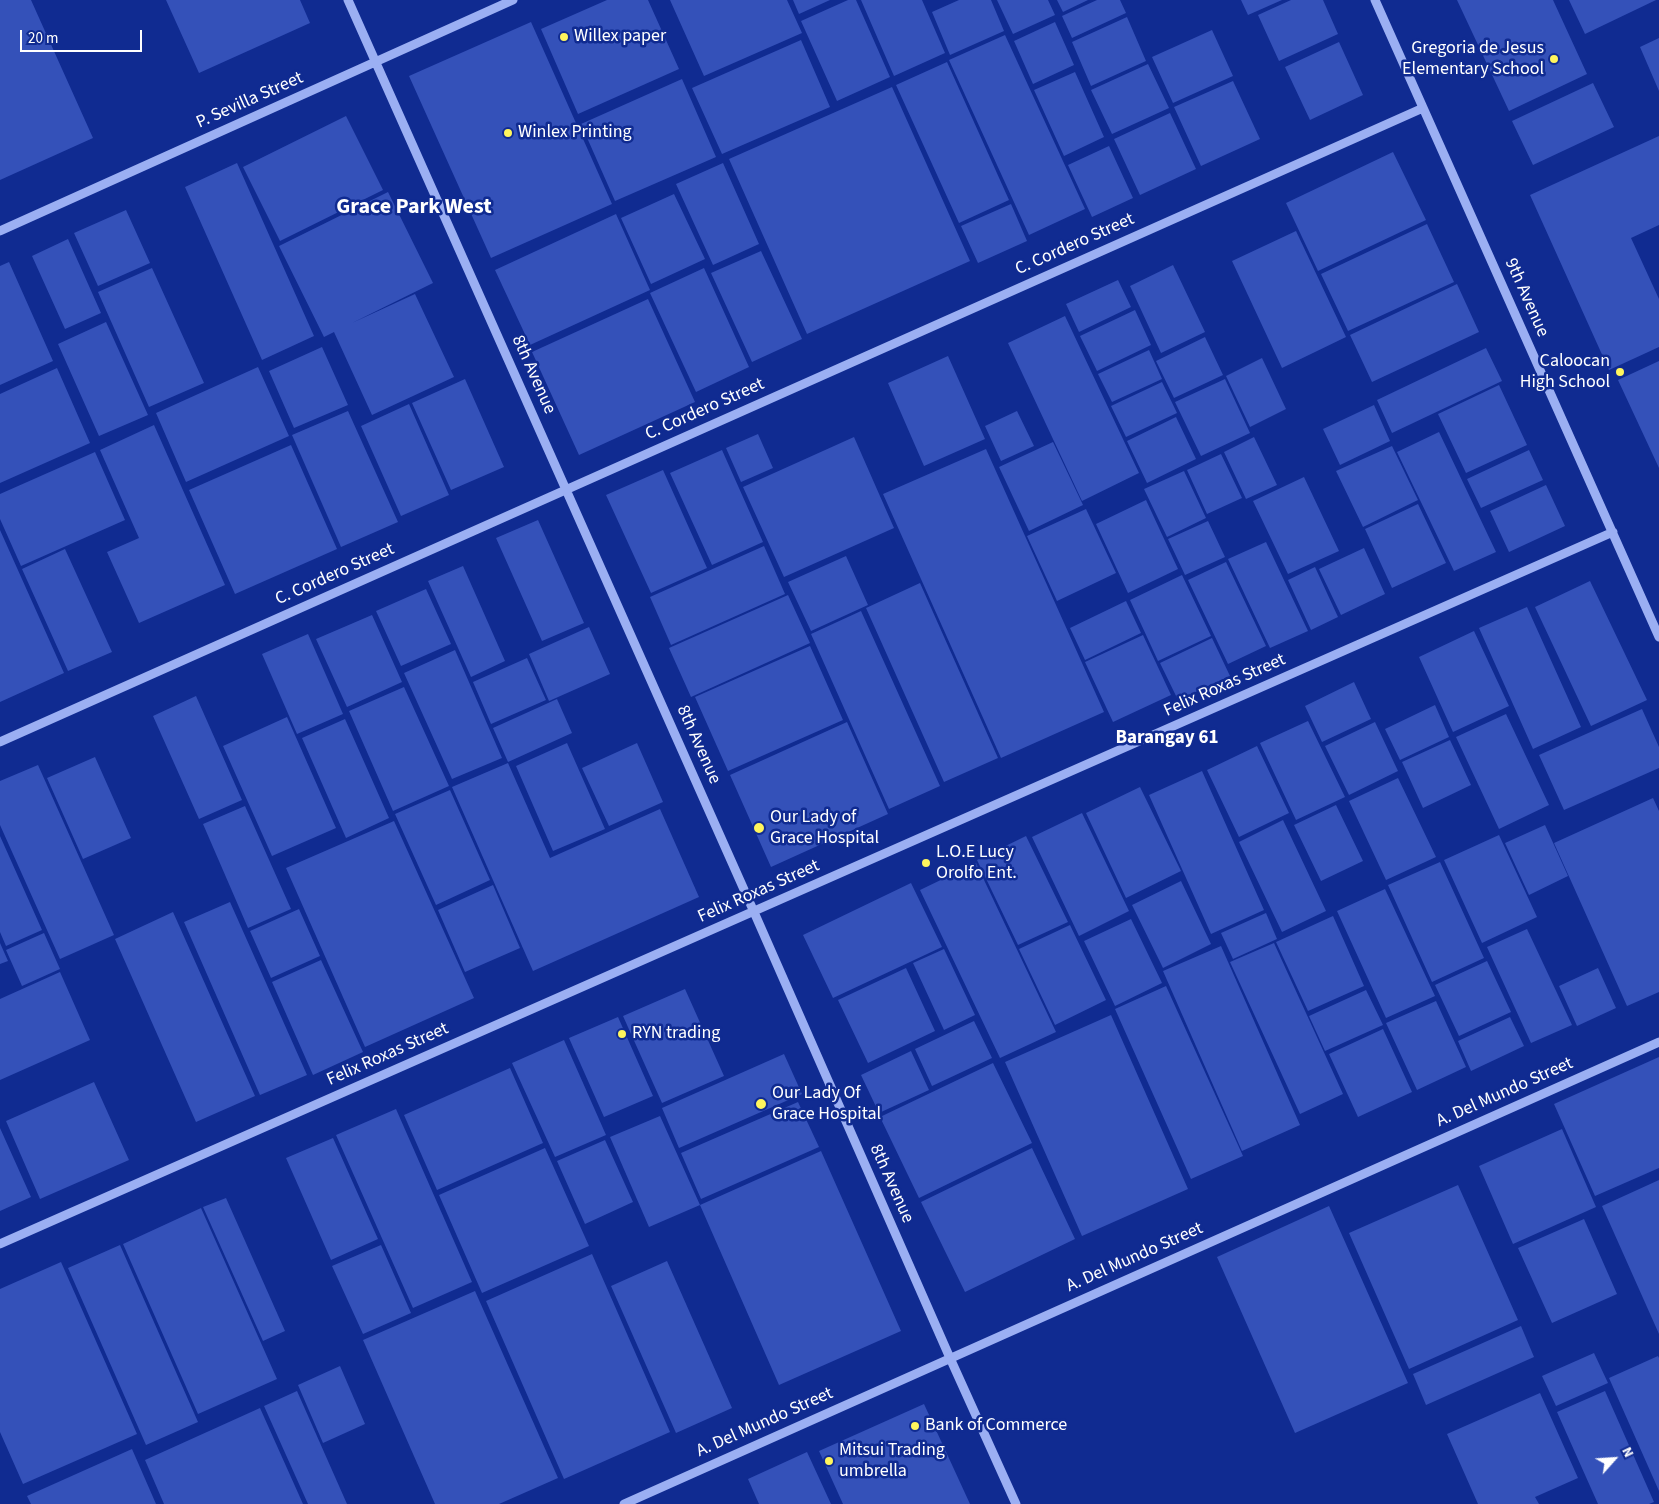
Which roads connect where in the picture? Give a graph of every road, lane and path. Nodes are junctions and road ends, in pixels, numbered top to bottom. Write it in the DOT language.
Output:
graph roads {
  1 [pos="348,0"];
  2 [pos="513,0"];
  3 [pos="1375,0"];
  4 [pos="376,62"];
  5 [pos="1423,108"];
  6 [pos="0,231"];
  7 [pos="566,490"];
  8 [pos="1613,532"];
  9 [pos="1659,637"];
  10 [pos="0,742"];
  11 [pos="754,912"];
  12 [pos="1659,1042"];
  13 [pos="0,1244"];
  14 [pos="950,1358"];
  15 [pos="624,1504"];
  16 [pos="1016,1504"];
  1 -- 4 [label="street, 8th Avenue"];
  2 -- 4 [label="street, P. Sevilla Street"];
  3 -- 5 [label="street, 9th Avenue"];
  4 -- 6 [label="street, P. Sevilla Street"];
  4 -- 7 [label="street, 8th Avenue"];
  5 -- 7 [label="street, C. Cordero Street"];
  5 -- 8 [label="street, 9th Avenue"];
  7 -- 10 [label="street, C. Cordero Street"];
  7 -- 11 [label="street, 8th Avenue"];
  8 -- 9 [label="street, 9th Avenue"];
  8 -- 11 [label="street, Felix Roxas Street"];
  11 -- 13 [label="street, Felix Roxas Street"];
  11 -- 14 [label="street, 8th Avenue"];
  12 -- 14 [label="street, A. Del Mundo Street"];
  14 -- 15 [label="street, A. Del Mundo Street"];
  14 -- 16 [label="street, 8th Avenue"];
}
